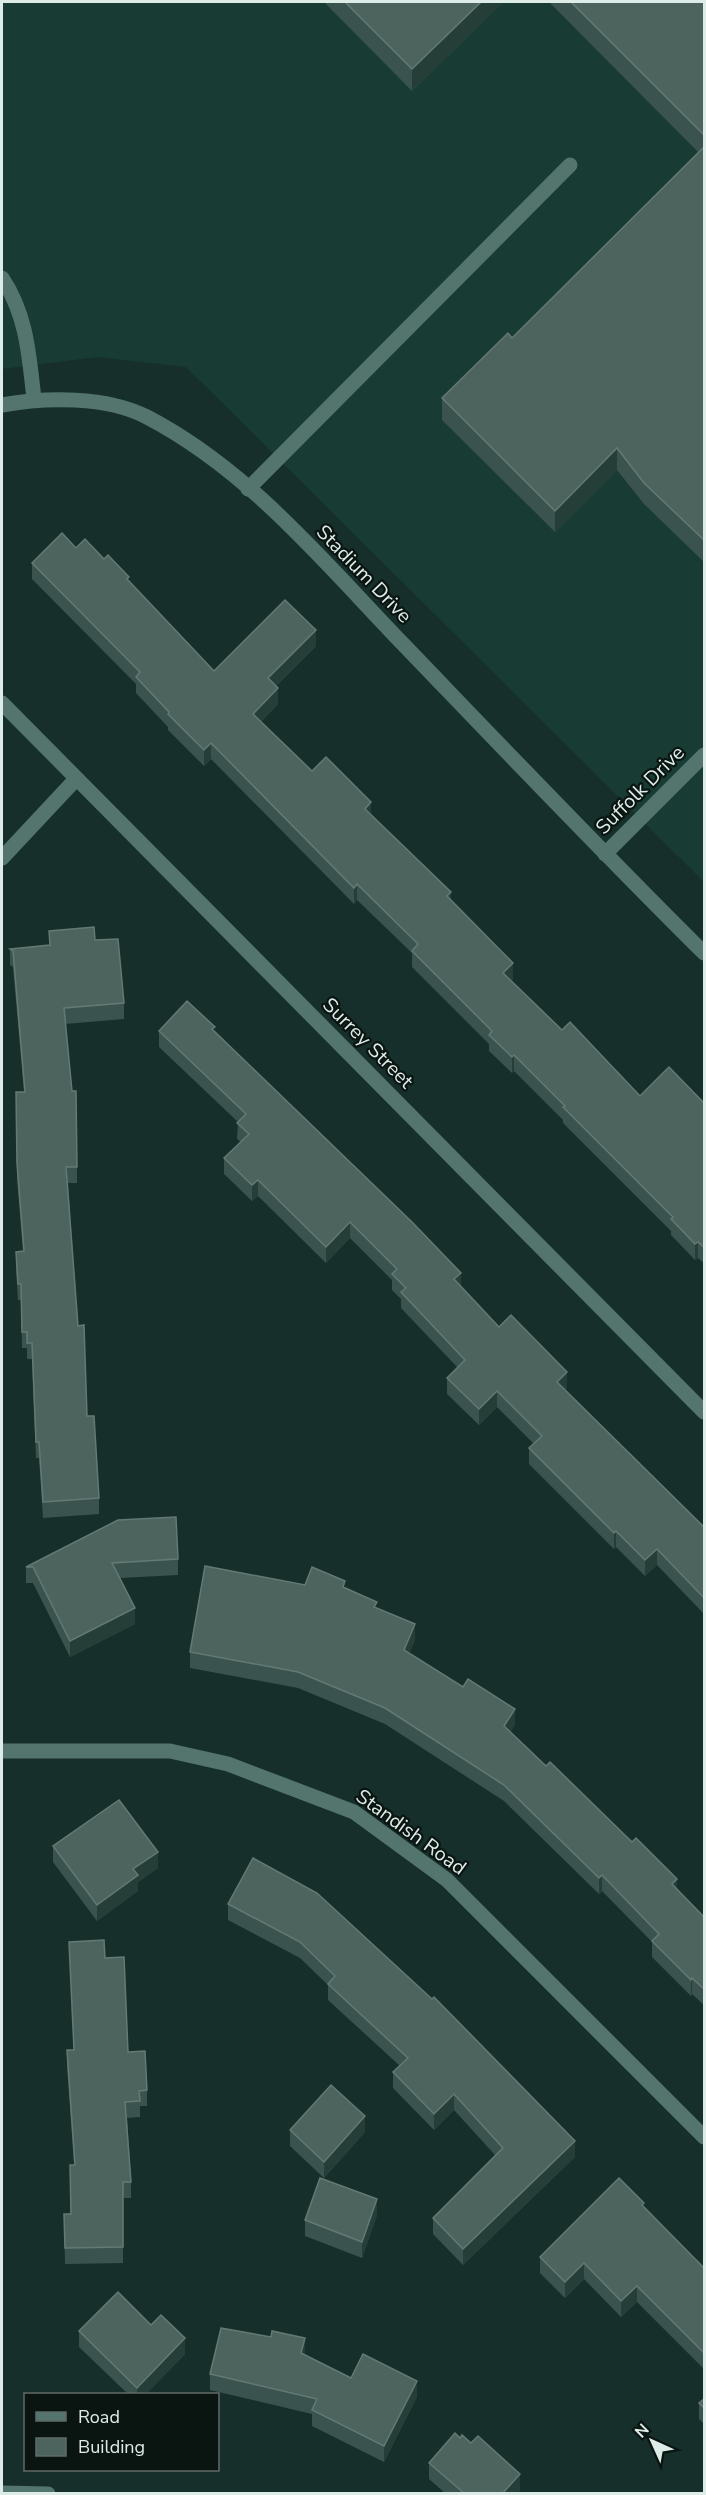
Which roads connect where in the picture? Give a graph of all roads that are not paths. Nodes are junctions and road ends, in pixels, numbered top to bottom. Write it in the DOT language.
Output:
graph roads {
  1 [pos="570,165"];
  2 [pos="2,278"];
  3 [pos="34,399"];
  4 [pos="2,405"];
  5 [pos="249,489"];
  6 [pos="2,703"];
  7 [pos="705,755"];
  8 [pos="76,779"];
  9 [pos="604,854"];
  10 [pos="2,858"];
  11 [pos="705,953"];
  12 [pos="705,1412"];
  13 [pos="2,1751"];
  14 [pos="705,2138"];
  15 [pos="2,2493"];
  16 [pos="48,2493"];
  1 -- 5 [label="street"];
  2 -- 3 [label="street"];
  3 -- 4 [label="street"];
  3 -- 5 [label="street, Stadium Drive"];
  5 -- 9 [label="street, Stadium Drive"];
  6 -- 8 [label="street, Surrey Street"];
  7 -- 9 [label="street, Suffolk Drive"];
  8 -- 10 [label="street"];
  8 -- 12 [label="street, Surrey Street"];
  9 -- 11 [label="street, Stadium Drive"];
  13 -- 14 [label="street, Standish Road"];
  15 -- 16 [label="street"];
}
